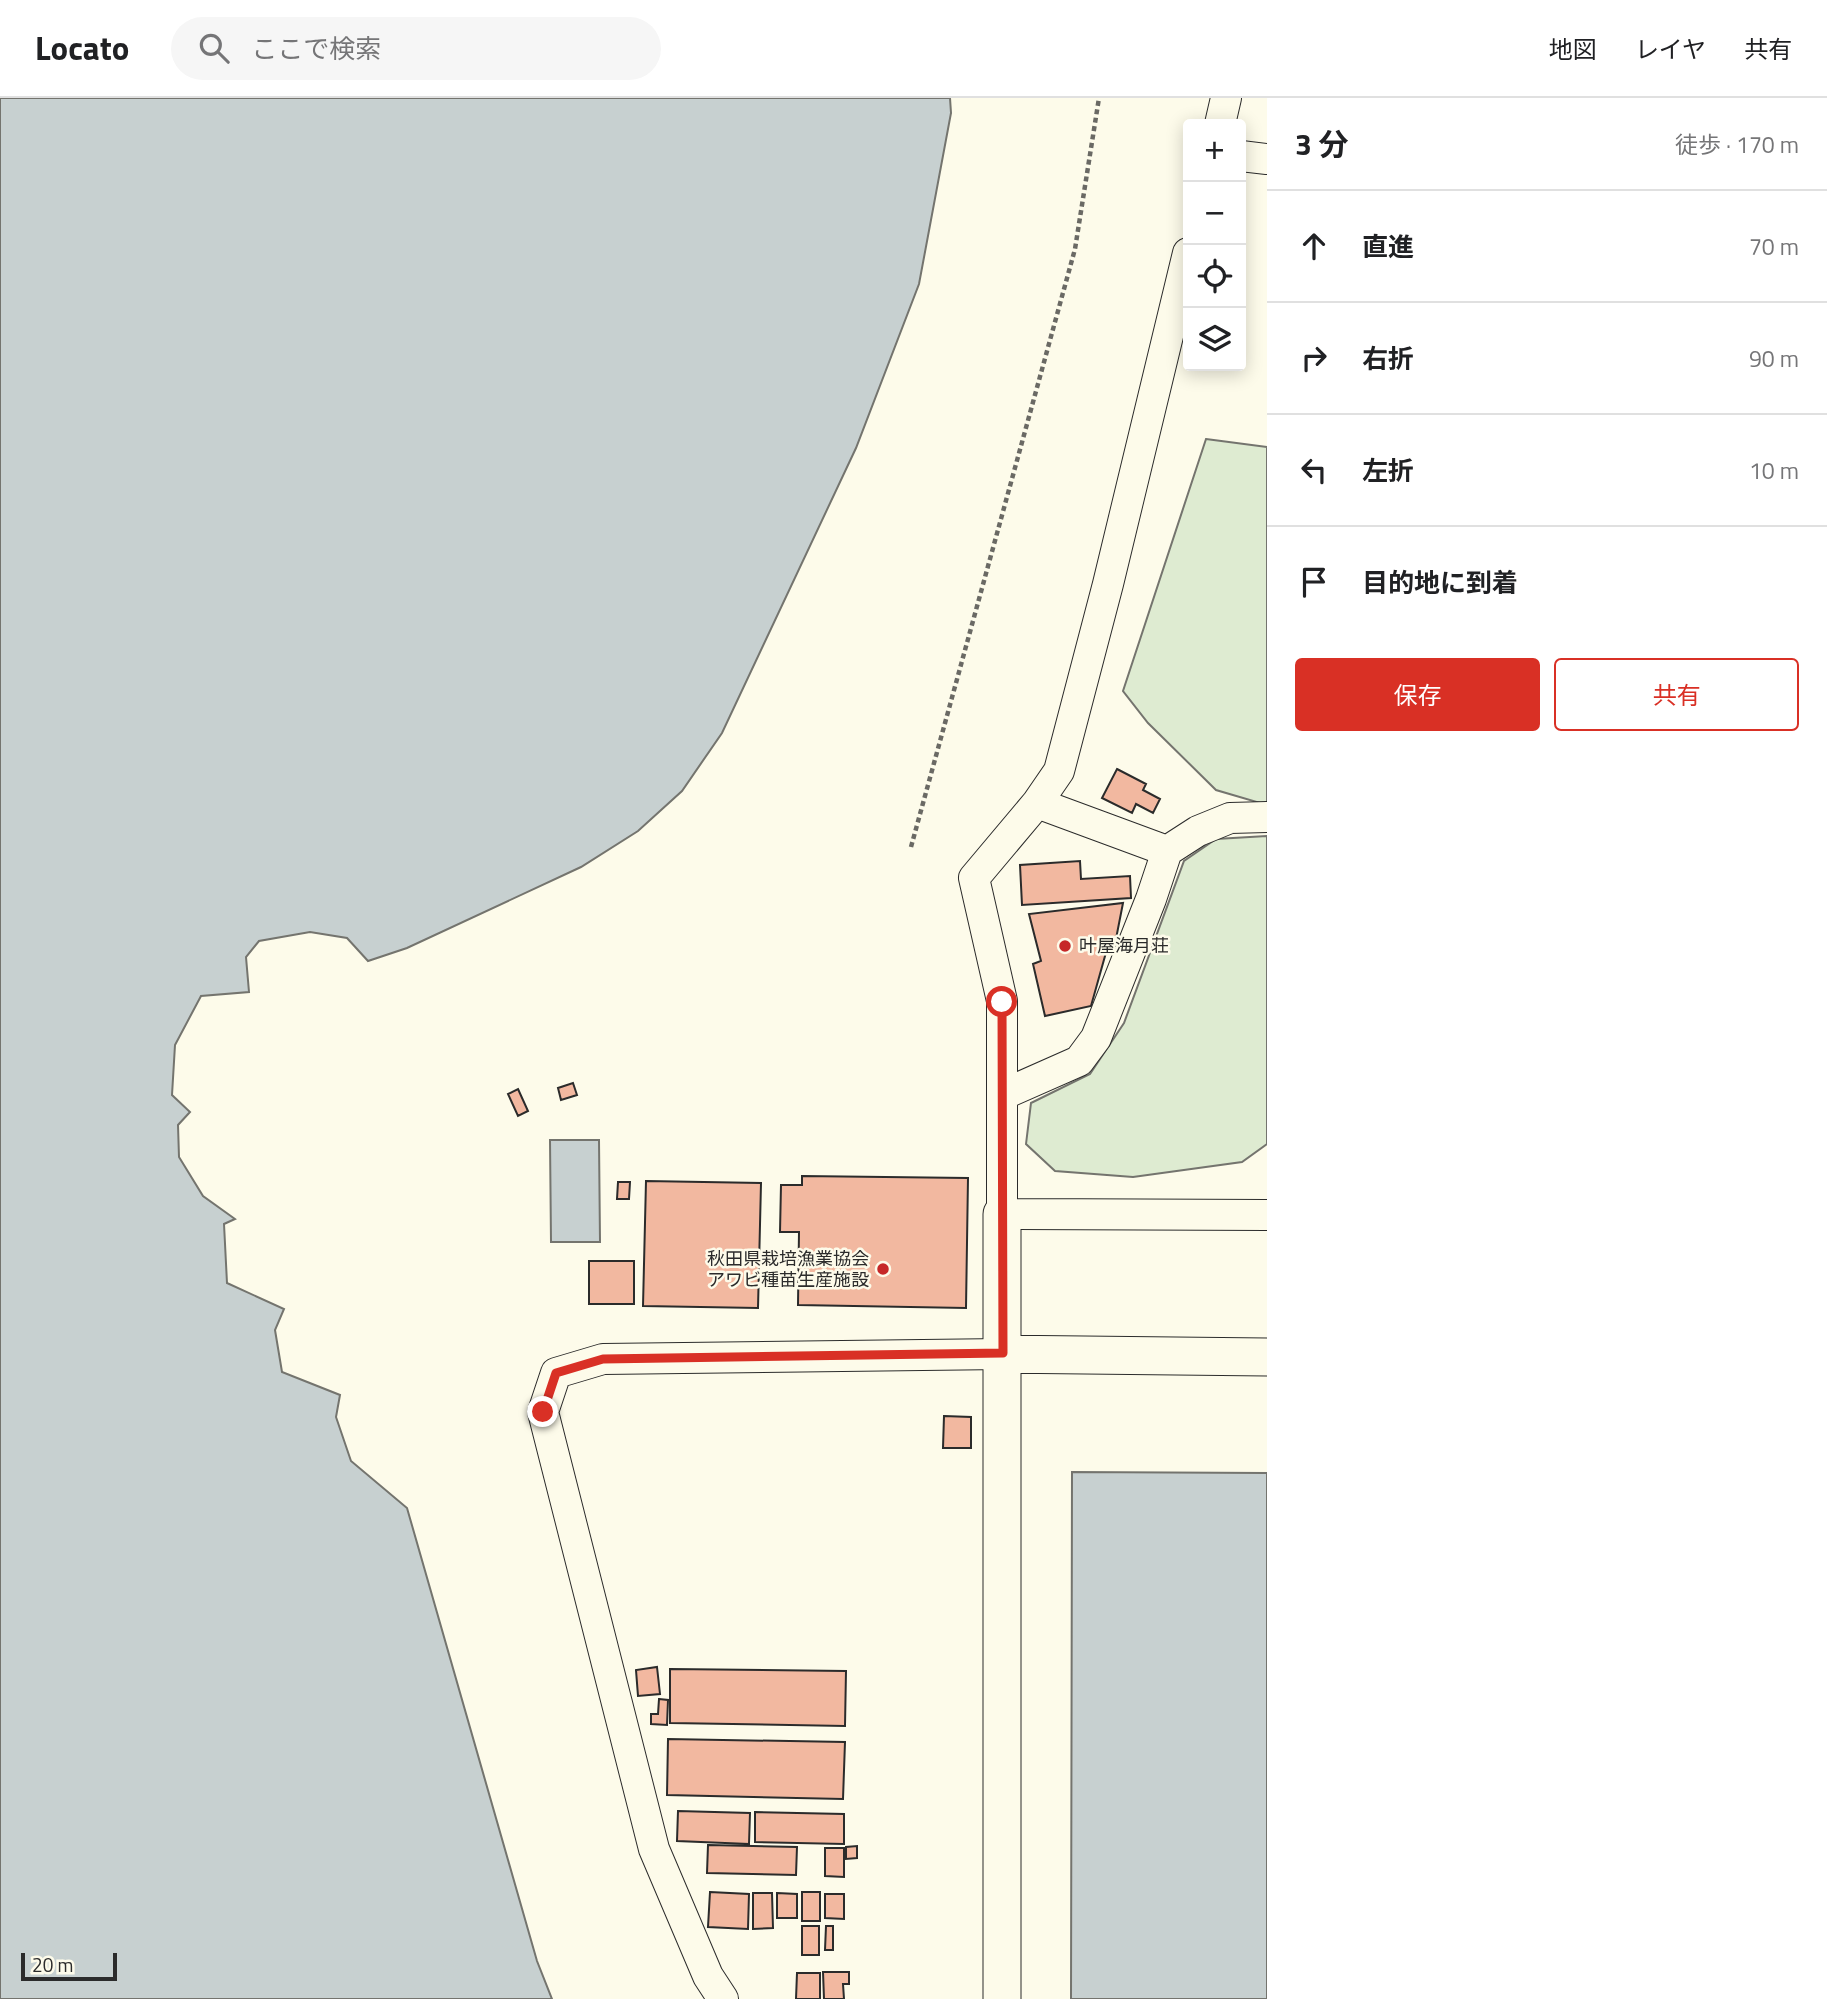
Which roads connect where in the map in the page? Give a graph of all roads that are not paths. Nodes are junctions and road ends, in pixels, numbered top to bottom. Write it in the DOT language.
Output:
graph roads {
  1 [pos="1226,98"];
  2 [pos="1221,119"];
  3 [pos="1246,157"];
  4 [pos="1267,159"];
  5 [pos="1183,274"];
  6 [pos="1037,803"];
  7 [pos="1267,817"];
  8 [pos="1167,851"];
  9 [pos="1002,1095"];
  10 [pos="1002,1214"];
  11 [pos="1267,1215"];
  12 [pos="1003,1353"];
  13 [pos="1267,1357"];
  14 [pos="723,1999"];
  15 [pos="1002,1999"];
  1 -- 2 [label="street"];
  3 -- 4 [label="street"];
  5 -- 6 [label="street"];
  6 -- 8 [label="street"];
  6 -- 9 [label="street"];
  7 -- 8 [label="street"];
  8 -- 9 [label="street"];
  9 -- 10 [label="street"];
  10 -- 11 [label="street"];
  10 -- 12 [label="street"];
  12 -- 13 [label="street"];
  12 -- 14 [label="street"];
  12 -- 15 [label="street"];
}
